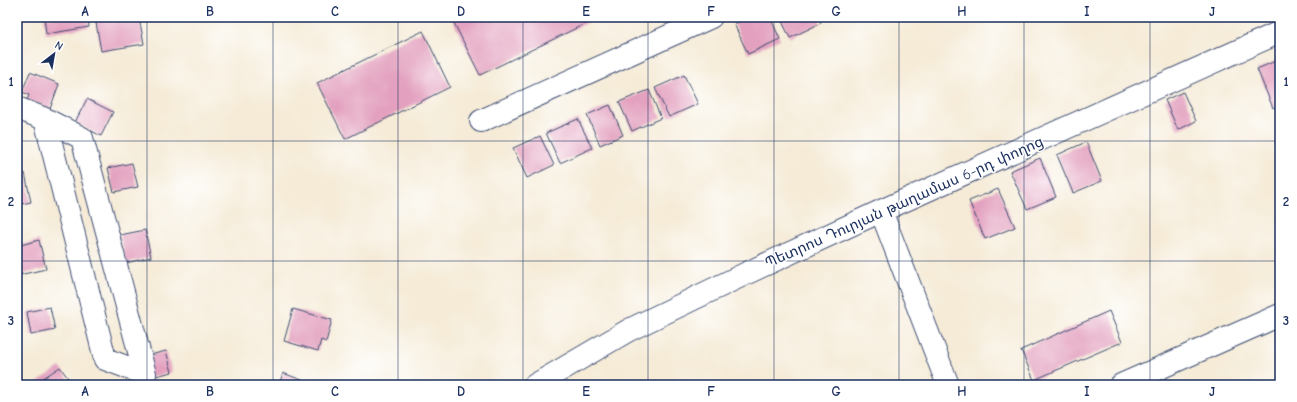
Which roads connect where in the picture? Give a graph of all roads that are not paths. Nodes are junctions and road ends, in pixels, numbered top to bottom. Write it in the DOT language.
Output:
graph roads {
  1 [pos="711,17"];
  2 [pos="1280,32"];
  3 [pos="17,108"];
  4 [pos="45,119"];
  5 [pos="481,121"];
  6 [pos="882,211"];
  7 [pos="1280,315"];
  8 [pos="535,385"];
  9 [pos="948,385"];
  10 [pos="1121,385"];
  1 -- 5 [label="street"];
  2 -- 6 [label="street, Պետրոս Դուրյան թաղամաս 6-րդ փողոց"];
  3 -- 4 [label="street"];
  4 -- 4 [label="street"];
  6 -- 8 [label="street, Պետրոս Դուրյան թաղամաս 6-րդ փողոց"];
  6 -- 9 [label="street"];
  7 -- 10 [label="street"];
}
